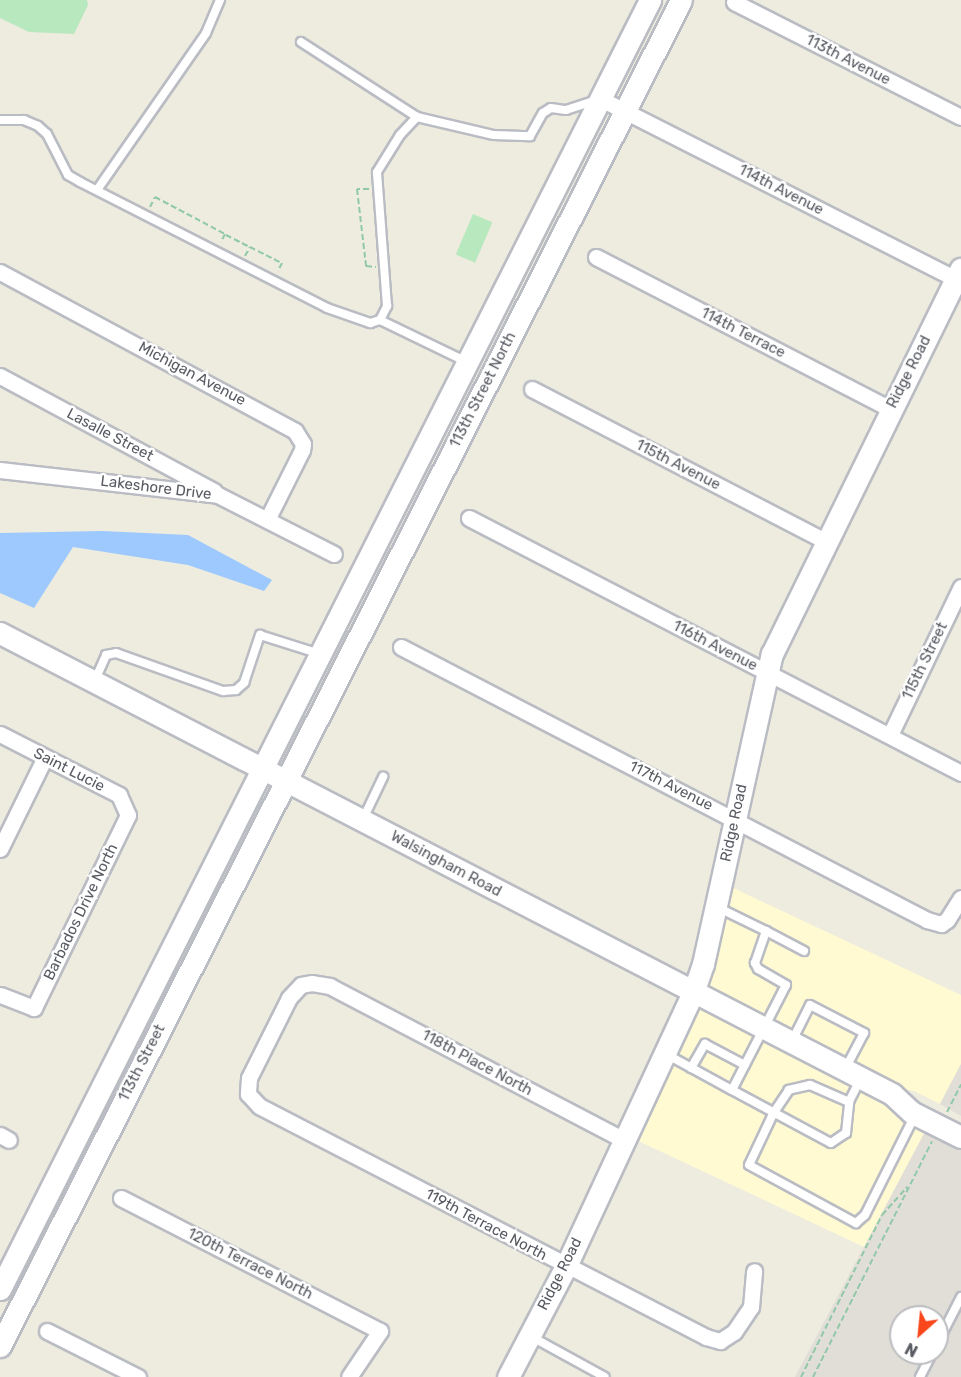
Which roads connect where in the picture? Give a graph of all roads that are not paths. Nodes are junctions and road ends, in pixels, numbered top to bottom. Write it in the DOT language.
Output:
graph roads {
  1 [pos="219,0"];
  2 [pos="650,0"];
  3 [pos="681,0"];
  4 [pos="734,2"];
  5 [pos="301,42"];
  6 [pos="601,99"];
  7 [pos="624,110"];
  8 [pos="417,117"];
  9 [pos="961,117"];
  10 [pos="0,120"];
  11 [pos="97,190"];
  12 [pos="596,258"];
  13 [pos="0,272"];
  14 [pos="959,277"];
  15 [pos="380,320"];
  16 [pos="468,362"];
  17 [pos="0,376"];
  18 [pos="532,389"];
  19 [pos="890,409"];
  20 [pos="0,470"];
  21 [pos="218,495"];
  22 [pos="469,518"];
  23 [pos="267,520"];
  24 [pos="825,541"];
  25 [pos="334,554"];
  26 [pos="961,587"];
  27 [pos="0,633"];
  28 [pos="401,647"];
  29 [pos="321,655"];
  30 [pos="767,672"];
  31 [pos="94,682"];
  32 [pos="0,734"];
  33 [pos="890,735"];
  34 [pos="45,757"];
  35 [pos="264,769"];
  36 [pos="961,773"];
  37 [pos="383,777"];
  38 [pos="285,780"];
  39 [pos="128,815"];
  40 [pos="736,819"];
  41 [pos="362,820"];
  42 [pos="0,849"];
  43 [pos="961,898"];
  44 [pos="716,906"];
  45 [pos="766,931"];
  46 [pos="804,951"];
  47 [pos="693,993"];
  48 [pos="0,995"];
  49 [pos="764,1029"];
  50 [pos="791,1043"];
  51 [pos="665,1053"];
  52 [pos="745,1065"];
  53 [pos="691,1068"];
  54 [pos="853,1075"];
  55 [pos="732,1090"];
  56 [pos="248,1094"];
  57 [pos="892,1094"];
  58 [pos="849,1102"];
  59 [pos="773,1114"];
  60 [pos="916,1114"];
  61 [pos="961,1123"];
  62 [pos="961,1137"];
  63 [pos="624,1140"];
  64 [pos="121,1198"];
  65 [pos="566,1266"];
  66 [pos="754,1271"];
  67 [pos="0,1289"];
  68 [pos="961,1297"];
  69 [pos="949,1320"];
  70 [pos="47,1330"];
  71 [pos="529,1335"];
  72 [pos="0,1346"];
  73 [pos="138,1377"];
  74 [pos="349,1377"];
  75 [pos="508,1377"];
  76 [pos="605,1377"];
  1 -- 11 [label="lane"];
  2 -- 6 [label="main road, 113th Street North"];
  3 -- 7 [label="main road, 113th Street North"];
  4 -- 9 [label="street, 113th Avenue"];
  5 -- 8 [label="lane"];
  6 -- 7 [label="street, 114th Avenue"];
  6 -- 8 [label="lane"];
  6 -- 16 [label="main road, 113th Street North"];
  7 -- 14 [label="street, 114th Avenue"];
  7 -- 38 [label="main road, 113th Street North"];
  8 -- 15 [label="lane"];
  10 -- 11 [label="lane"];
  11 -- 15 [label="lane"];
  12 -- 19 [label="street, 114th Terrace"];
  13 -- 23 [label="street, Michigan Avenue"];
  14 -- 19 [label="main road, Ridge Road"];
  15 -- 16 [label="lane"];
  16 -- 29 [label="main road, 113th Street North"];
  17 -- 21 [label="street, Lasalle Street"];
  18 -- 24 [label="street, 115th Avenue"];
  19 -- 24 [label="main road, Ridge Road"];
  20 -- 21 [label="street, Lakeshore Drive"];
  21 -- 23 [label="street, Lakeshore Drive"];
  22 -- 30 [label="street, 116th Avenue"];
  23 -- 25 [label="street, Lakeshore Drive"];
  24 -- 30 [label="main road, Ridge Road"];
  26 -- 33 [label="street, 115th Street"];
  27 -- 31 [label="main road, Walsingham Road"];
  28 -- 40 [label="street, 117th Avenue"];
  29 -- 31 [label="lane"];
  29 -- 35 [label="main road, 113th Street North"];
  30 -- 33 [label="street, 116th Avenue"];
  30 -- 40 [label="main road, Ridge Road"];
  31 -- 35 [label="main road, Walsingham Road"];
  32 -- 34 [label="street, Saint Lucie"];
  33 -- 36 [label="street, 116th Avenue"];
  34 -- 39 [label="street, Saint Lucie"];
  34 -- 42 [label="street"];
  35 -- 38 [label="main road, Walsingham Road"];
  35 -- 67 [label="main road, 113th Street"];
  37 -- 41 [label="lane"];
  38 -- 41 [label="main road, Walsingham Road"];
  38 -- 72 [label="main road, 113th Street"];
  39 -- 48 [label="street, Barbados Drive North"];
  40 -- 43 [label="street, 117th Avenue"];
  40 -- 44 [label="main road, Ridge Road"];
  41 -- 47 [label="main road, Walsingham Road"];
  44 -- 45 [label="lane"];
  44 -- 47 [label="main road, Ridge Road"];
  45 -- 46 [label="lane"];
  45 -- 49 [label="lane"];
  47 -- 49 [label="main road, Walsingham Road"];
  47 -- 51 [label="main road, Ridge Road"];
  49 -- 50 [label="main road, Walsingham Road"];
  49 -- 52 [label="lane"];
  50 -- 54 [label="main road, Walsingham Road"];
  50 -- 54 [label="lane"];
  51 -- 53 [label="lane"];
  51 -- 63 [label="main road, Ridge Road"];
  52 -- 53 [label="lane"];
  52 -- 55 [label="lane"];
  53 -- 55 [label="lane"];
  54 -- 57 [label="main road, Walsingham Road"];
  54 -- 58 [label="lane"];
  55 -- 59 [label="lane"];
  56 -- 63 [label="street, 118th Place North"];
  56 -- 65 [label="street, 119th Terrace North"];
  57 -- 60 [label="main road, Walsingham Road"];
  57 -- 61 [label="main road, Walsingham Road"];
  58 -- 59 [label="lane"];
  58 -- 59 [label="lane"];
  59 -- 60 [label="lane"];
  60 -- 62 [label="main road, Walsingham Road"];
  63 -- 65 [label="main road, Ridge Road"];
  64 -- 74 [label="street, 120th Terrace North"];
  65 -- 66 [label="street, 119th Terrace North"];
  65 -- 71 [label="main road, Ridge Road"];
  68 -- 69 [label="lane"];
  70 -- 73 [label="street"];
  71 -- 75 [label="main road, Ridge Road"];
  71 -- 76 [label="lane"];
}
